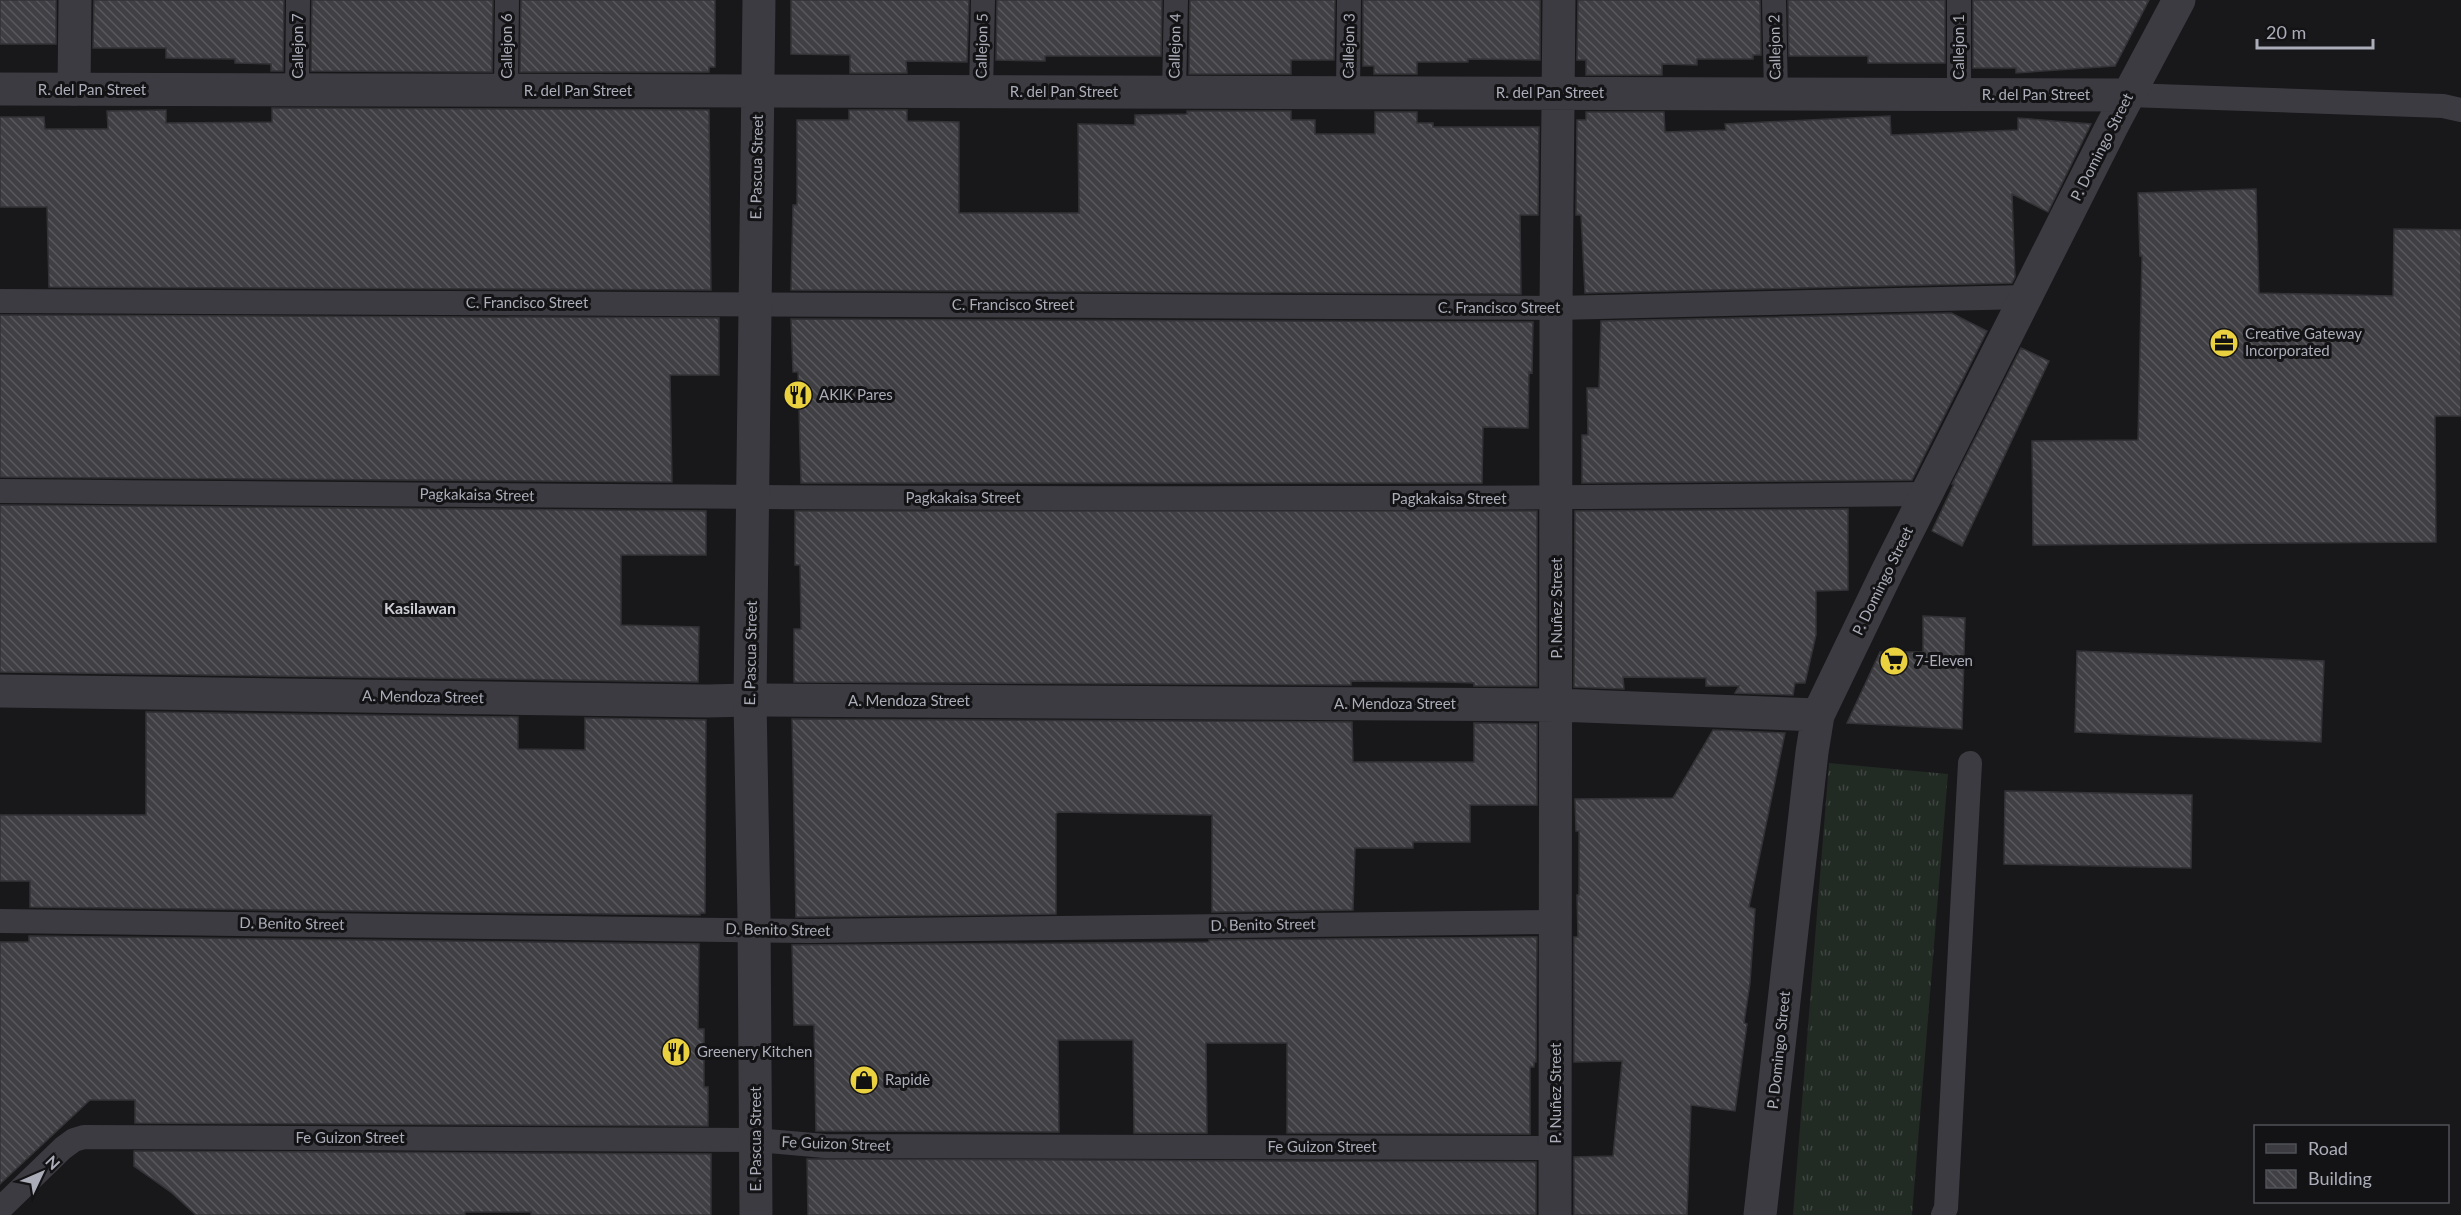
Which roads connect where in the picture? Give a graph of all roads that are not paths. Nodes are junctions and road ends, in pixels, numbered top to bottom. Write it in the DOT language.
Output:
graph roads {
  1 [pos="75,0"];
  2 [pos="298,0"];
  3 [pos="507,0"];
  4 [pos="759,0"];
  5 [pos="983,0"];
  6 [pos="1176,0"];
  7 [pos="1349,0"];
  8 [pos="1559,0"];
  9 [pos="1774,0"];
  10 [pos="1959,0"];
  11 [pos="2179,0"];
  12 [pos="0,89"];
  13 [pos="74,89"];
  14 [pos="297,91"];
  15 [pos="506,91"];
  16 [pos="758,91"];
  17 [pos="981,92"];
  18 [pos="1174,92"];
  19 [pos="1348,93"];
  20 [pos="1557,93"];
  21 [pos="1776,94"];
  22 [pos="1959,94"];
  23 [pos="2128,95"];
  24 [pos="2461,110"];
  25 [pos="2025,297"];
  26 [pos="0,301"];
  27 [pos="755,304"];
  28 [pos="1556,308"];
  29 [pos="0,491"];
  30 [pos="1926,494"];
  31 [pos="753,498"];
  32 [pos="1557,499"];
  33 [pos="0,691"];
  34 [pos="750,700"];
  35 [pos="1557,705"];
  36 [pos="1818,715"];
  37 [pos="1970,763"];
  38 [pos="0,921"];
  39 [pos="1555,922"];
  40 [pos="754,929"];
  41 [pos="756,1140"];
  42 [pos="1556,1148"];
  43 [pos="0,1209"];
  44 [pos="756,1215"];
  45 [pos="1555,1215"];
  46 [pos="1760,1215"];
  47 [pos="1943,1215"];
  1 -- 13 [label="street"];
  2 -- 14 [label="lane, Callejon 7"];
  3 -- 15 [label="lane, Callejon 6"];
  4 -- 16 [label="street, E. Pascua Street"];
  5 -- 17 [label="lane, Callejon 5"];
  6 -- 18 [label="lane, Callejon 4"];
  7 -- 19 [label="lane, Callejon 3"];
  8 -- 20 [label="street, P. Nuñez Street"];
  9 -- 21 [label="lane, Callejon 2"];
  10 -- 22 [label="lane, Callejon 1"];
  11 -- 23 [label="street, P. Domingo Street"];
  12 -- 13 [label="street, R. del Pan Street"];
  13 -- 14 [label="street, R. del Pan Street"];
  14 -- 15 [label="street, R. del Pan Street"];
  15 -- 16 [label="street, R. del Pan Street"];
  16 -- 17 [label="street, R. del Pan Street"];
  16 -- 27 [label="street, E. Pascua Street"];
  17 -- 18 [label="street, R. del Pan Street"];
  18 -- 19 [label="street, R. del Pan Street"];
  19 -- 20 [label="street, R. del Pan Street"];
  20 -- 21 [label="street, R. del Pan Street"];
  20 -- 28 [label="street, P. Nuñez Street"];
  21 -- 22 [label="street, R. del Pan Street"];
  22 -- 23 [label="street, R. del Pan Street"];
  23 -- 24 [label="lane"];
  23 -- 25 [label="street, P. Domingo Street"];
  25 -- 28 [label="lane, C. Francisco Street"];
  25 -- 30 [label="street, P. Domingo Street"];
  26 -- 27 [label="lane, C. Francisco Street"];
  27 -- 28 [label="lane, C. Francisco Street"];
  27 -- 31 [label="street, E. Pascua Street"];
  28 -- 32 [label="street, P. Nuñez Street"];
  29 -- 31 [label="lane, Pagkakaisa Street"];
  30 -- 32 [label="lane, Pagkakaisa Street"];
  30 -- 36 [label="street, P. Domingo Street"];
  31 -- 32 [label="lane, Pagkakaisa Street"];
  31 -- 34 [label="street, E. Pascua Street"];
  32 -- 35 [label="street, P. Nuñez Street"];
  33 -- 34 [label="street, A. Mendoza Street"];
  34 -- 35 [label="street, A. Mendoza Street"];
  34 -- 40 [label="street, E. Pascua Street"];
  35 -- 36 [label="street, A. Mendoza Street"];
  35 -- 39 [label="street, P. Nuñez Street"];
  36 -- 46 [label="street, P. Domingo Street"];
  37 -- 47 [label="lane"];
  38 -- 40 [label="lane, D. Benito Street"];
  39 -- 40 [label="lane, D. Benito Street"];
  39 -- 42 [label="street, P. Nuñez Street"];
  40 -- 41 [label="street, E. Pascua Street"];
  41 -- 42 [label="lane, Fe Guizon Street"];
  41 -- 43 [label="lane, Fe Guizon Street"];
  41 -- 44 [label="street, E. Pascua Street"];
  42 -- 45 [label="street, P. Nuñez Street"];
}
